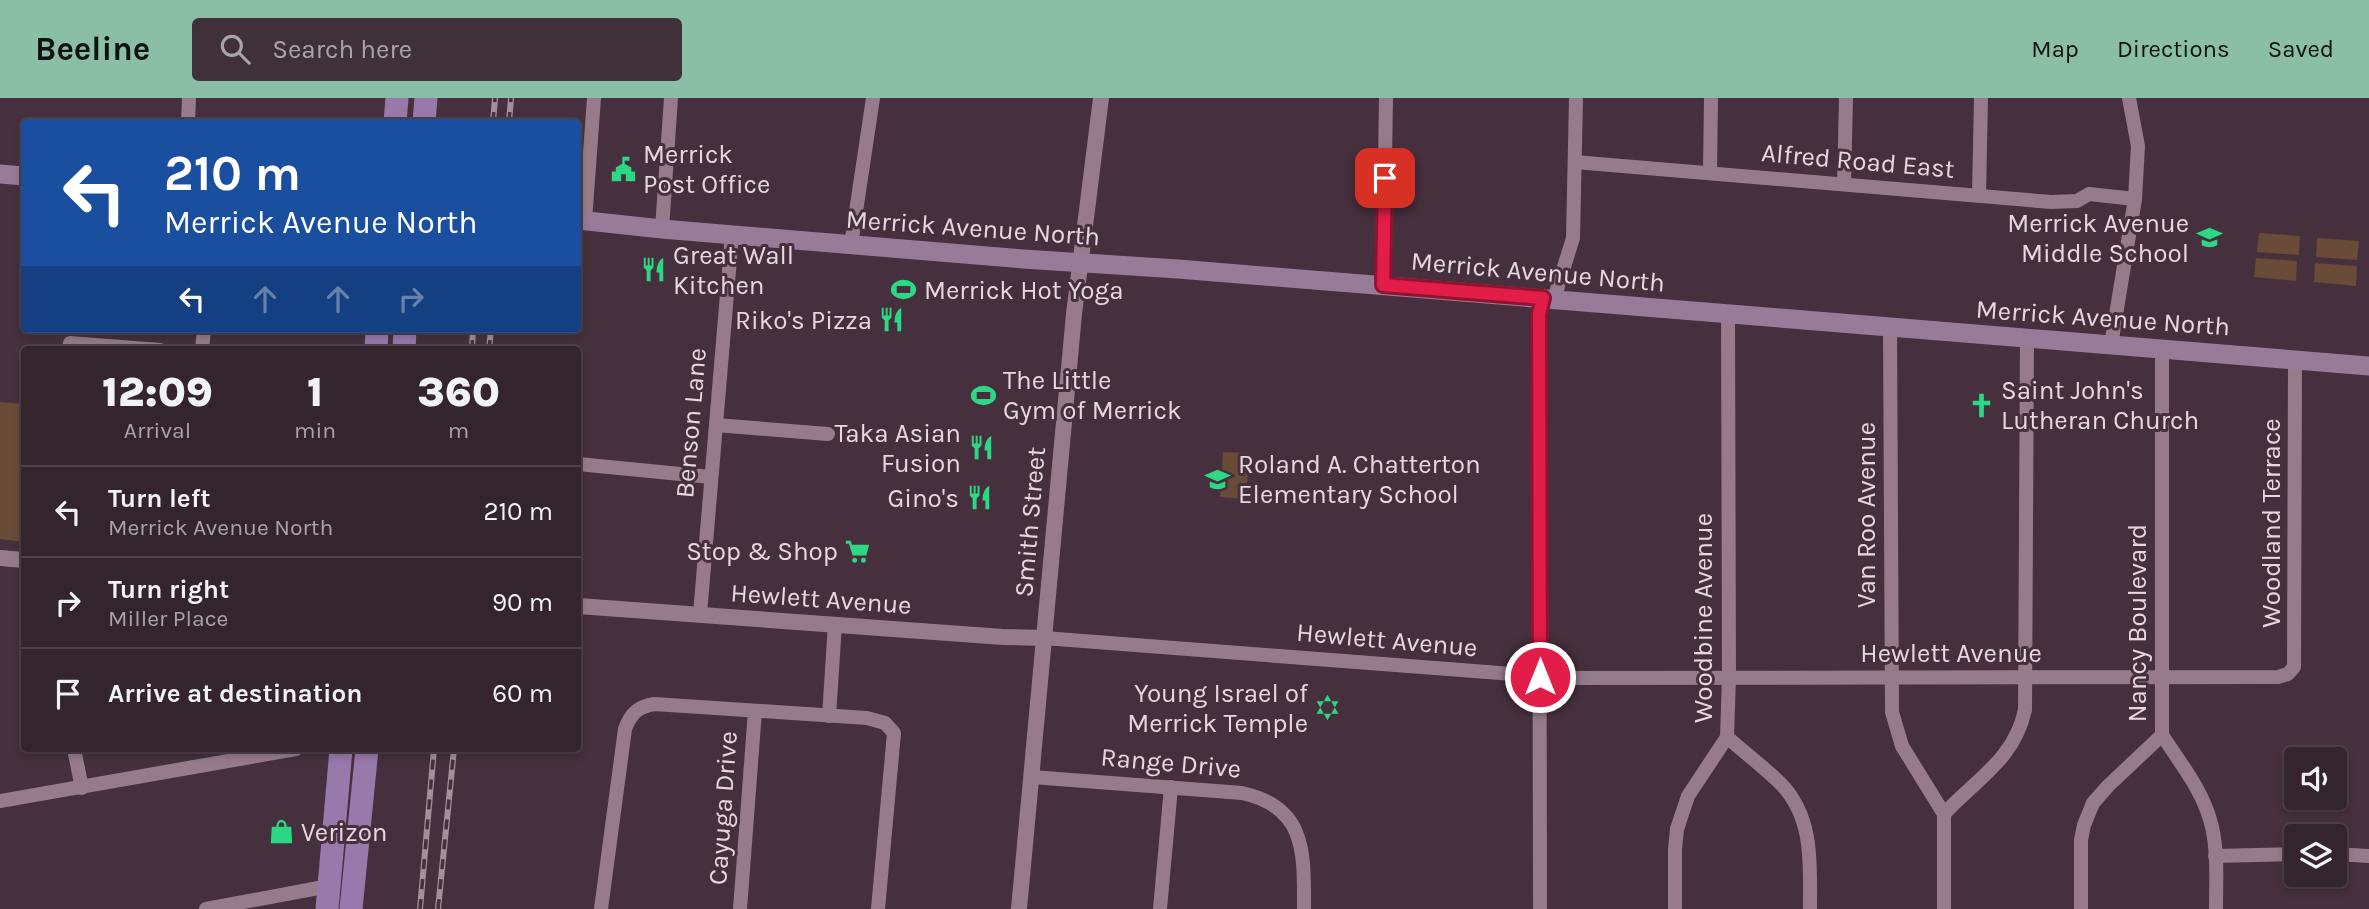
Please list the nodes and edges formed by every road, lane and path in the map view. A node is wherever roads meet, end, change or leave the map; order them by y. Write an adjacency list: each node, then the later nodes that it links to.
1 (189, 98): 14 (street)
2 (397, 98): 15 (highway)
3 (426, 98): 16 (highway)
4 (594, 98): 24 (street)
5 (671, 98): 25 (street)
6 (873, 98): 27 (street)
7 (1101, 98): 28 (street, Smith Street)
8 (1386, 98): 29 (street)
9 (1576, 98): 17 (street)
10 (1711, 98): 18 (street)
11 (1846, 98): 21 (street)
12 (1981, 98): 22 (street)
13 (2129, 98): 23 (street)
14 (188, 119)
15 (395, 119)
16 (424, 119)
17 (1575, 162): 18 (street, Alfred Road East); 30 (street)
18 (1710, 173): 21 (street, Alfred Road East)
19 (0, 174): 20 (main road)
20 (21, 176)
21 (1844, 184): 22 (street, Alfred Road East)
22 (1979, 195): 23 (street, Alfred Road East)
23 (2135, 199): 34 (street)
24 (581, 220): 25 (main road, Merrick Avenue North)
25 (662, 229): 26 (main road, Merrick Avenue North)
26 (732, 235): 27 (main road, Merrick Avenue North); 40 (street, Benson Lane)
27 (851, 245): 28 (main road, Merrick Avenue North)
28 (1081, 263): 29 (main road, Merrick Avenue North); 49 (street, Smith Street)
29 (1383, 285): 30 (main road, Merrick Avenue North)
30 (1548, 299): 31 (main road, Merrick Avenue North); 50 (street)
31 (1728, 314): 32 (main road, Merrick Avenue North); 51 (street, Woodbine Avenue)
32 (1890, 328): 33 (main road, Merrick Avenue North); 52 (street, Van Roo Avenue)
33 (2026, 338): 34 (main road, Merrick Avenue North); 53 (street)
34 (2111, 345): 37 (main road, Merrick Avenue North)
35 (70, 346): 36 (street)
36 (109, 346)
37 (2162, 349): 38 (main road, Merrick Avenue North); 54 (street, Nancy Boulevard)
38 (2295, 360): 39 (main road, Merrick Avenue North); 55 (street, Woodland Terrace)
39 (2369, 366)
40 (716, 425): 41 (street); 43 (street, Benson Lane)
41 (828, 433)
42 (581, 464): 43 (street)
43 (711, 477): 47 (street, Benson Lane)
44 (0, 558): 45 (street)
45 (21, 560)
46 (581, 606): 47 (street, Hewlett Avenue)
47 (700, 614): 48 (street, Hewlett Avenue)
48 (835, 624): 49 (street, Hewlett Avenue); 57 (street)
49 (1044, 638): 50 (street, Hewlett Avenue); 64 (street, Smith Street)
50 (1540, 677): 51 (street, Hewlett Avenue); 82 (street)
51 (1729, 677): 52 (street, Hewlett Avenue); 59 (street, Woodbine Avenue)
52 (1892, 677): 53 (street, Hewlett Avenue); 68 (street, Van Roo Avenue)
53 (2026, 677): 54 (street, Hewlett Avenue); 68 (street)
54 (2161, 677): 55 (street, Hewlett Avenue); 58 (street, Nancy Boulevard)
55 (2278, 677)
56 (755, 711): 57 (street); 76 (street); 77 (street, Cayuga Drive)
57 (828, 716): 78 (street)
58 (2162, 735): 71 (street); 86 (street, Nancy Boulevard)
59 (1727, 737): 83 (street, Woodbine Avenue); 84 (street)
60 (75, 752): 66 (street)
61 (280, 752): 66 (street)
62 (341, 752): 73 (highway)
63 (367, 752): 75 (highway)
64 (1032, 777): 65 (street, Range Drive); 79 (street, Smith Street)
65 (1171, 787): 80 (street); 81 (street, Range Drive)
66 (82, 788): 67 (street)
67 (0, 801)
68 (1944, 814): 85 (street)
69 (2284, 854): 71 (street)
70 (2347, 855): 72 (street)
71 (2215, 856): 87 (street)
72 (2369, 856)
73 (328, 898): 74 (street)
74 (206, 909)
75 (351, 909)
76 (601, 909)
77 (740, 909)
78 (878, 909)
79 (1019, 909)
80 (1160, 909)
81 (1304, 909)
82 (1540, 909)
83 (1675, 909)
84 (1810, 909)
85 (1944, 909)
86 (2081, 909)
87 (2216, 909)

